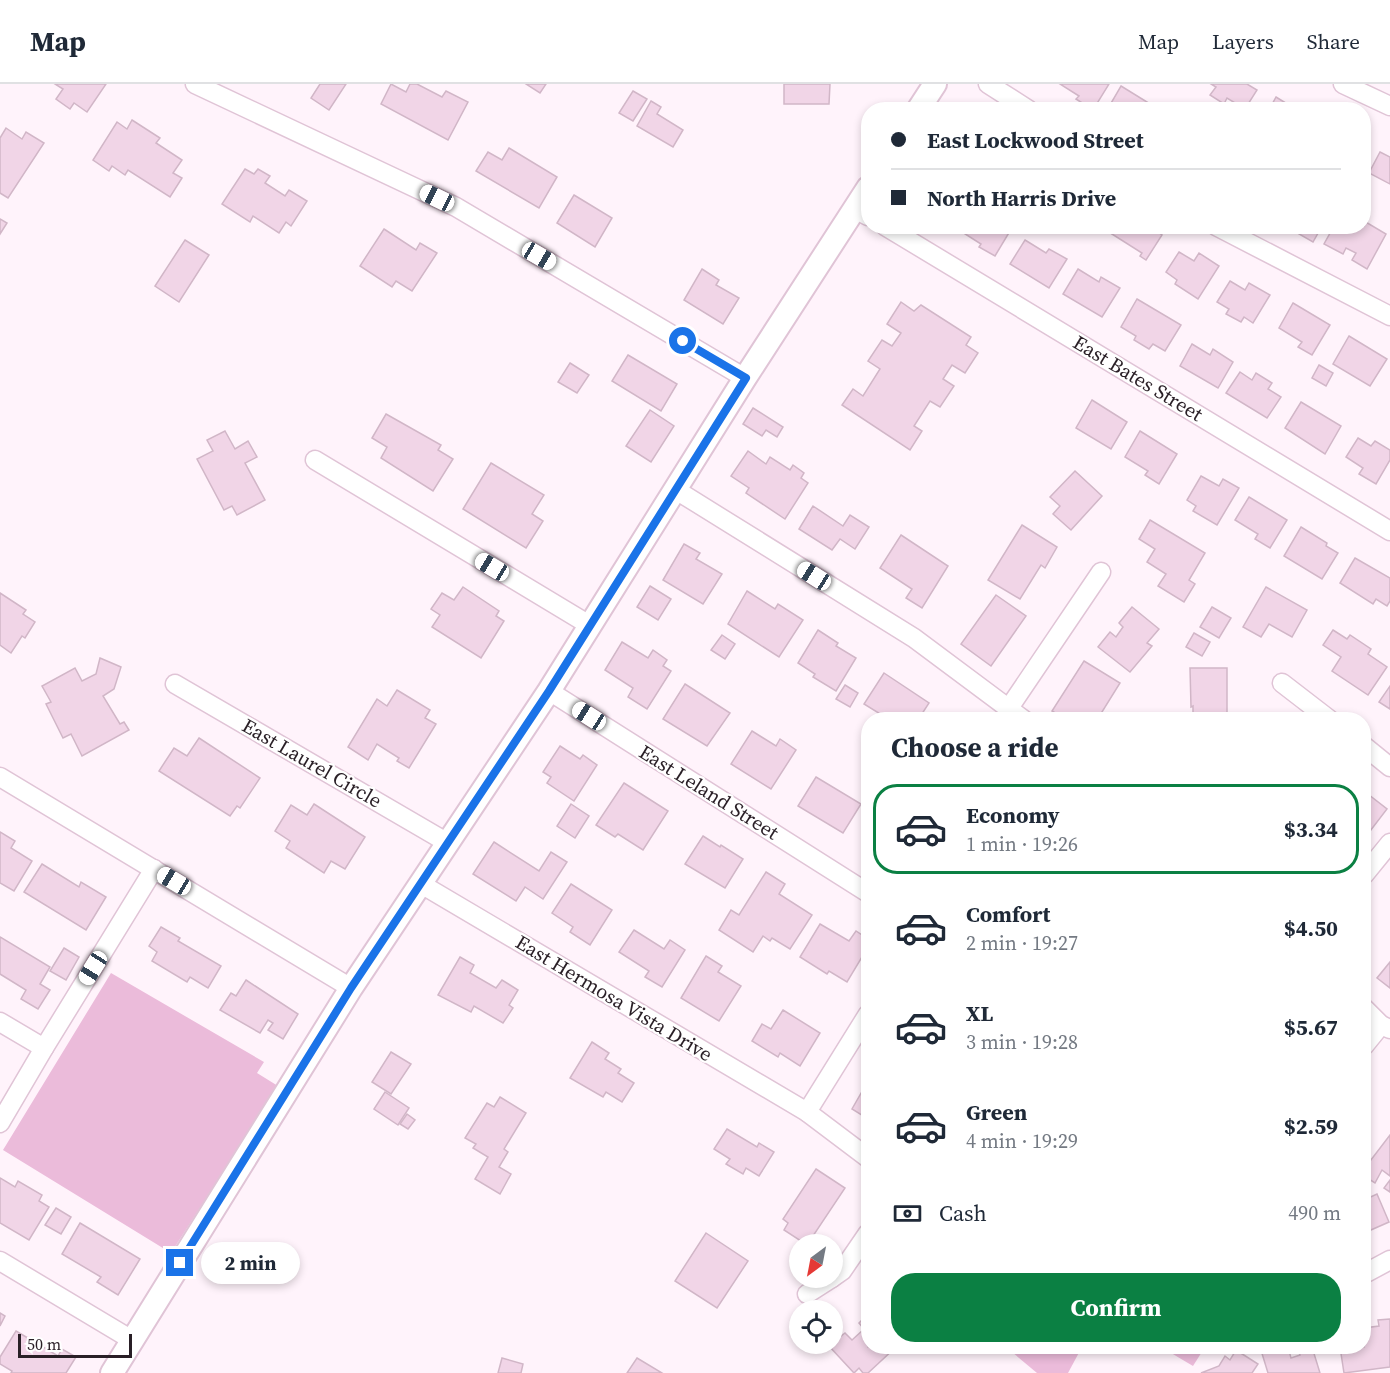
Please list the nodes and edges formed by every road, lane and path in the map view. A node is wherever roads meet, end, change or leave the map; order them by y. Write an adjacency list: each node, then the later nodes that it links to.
1 (195, 84): 12 (street)
2 (935, 84): 5 (street)
3 (988, 84): 6 (street)
4 (1343, 84): 7 (street)
5 (923, 102)
6 (1016, 102)
7 (1390, 106)
8 (861, 213): 12 (street)
9 (898, 234): 15 (street, East Bates Street)
10 (1231, 234): 11 (street)
11 (1390, 316)
12 (746, 378): 14 (street)
13 (315, 460): 17 (street)
14 (676, 490): 17 (street); 21 (street)
15 (1390, 531)
16 (1101, 572): 21 (street)
17 (591, 626): 20 (street)
18 (1282, 683): 23 (street)
19 (175, 684): 27 (street, East Laurel Circle)
20 (549, 691): 27 (street); 32 (street, East Leland Street)
21 (1008, 708): 22 (street)
22 (1013, 712)
23 (1320, 712)
24 (1371, 752): 25 (street)
25 (1390, 767)
26 (0, 777): 30 (street)
27 (448, 843): 31 (street)
28 (1390, 843): 29 (street)
29 (1371, 866)
30 (154, 869): 33 (street); 39 (street)
31 (421, 884): 33 (street); 40 (street, East Hermosa Vista Drive)
32 (861, 889)
33 (351, 988): 50 (street)
34 (1371, 1014): 37 (street)
35 (0, 1022): 39 (street)
36 (861, 1025): 40 (street)
37 (1386, 1027): 38 (street)
38 (1371, 1040)
39 (44, 1048): 41 (street)
40 (807, 1112): 42 (street, East Hermosa Vista Drive)
41 (0, 1123)
42 (861, 1153)
43 (861, 1244): 47 (street)
44 (1390, 1260): 46 (street)
45 (0, 1261): 50 (street)
46 (1371, 1270)
47 (843, 1272)
48 (816, 1288): 49 (street)
49 (807, 1294)
50 (132, 1341): 51 (street)
51 (112, 1373)

